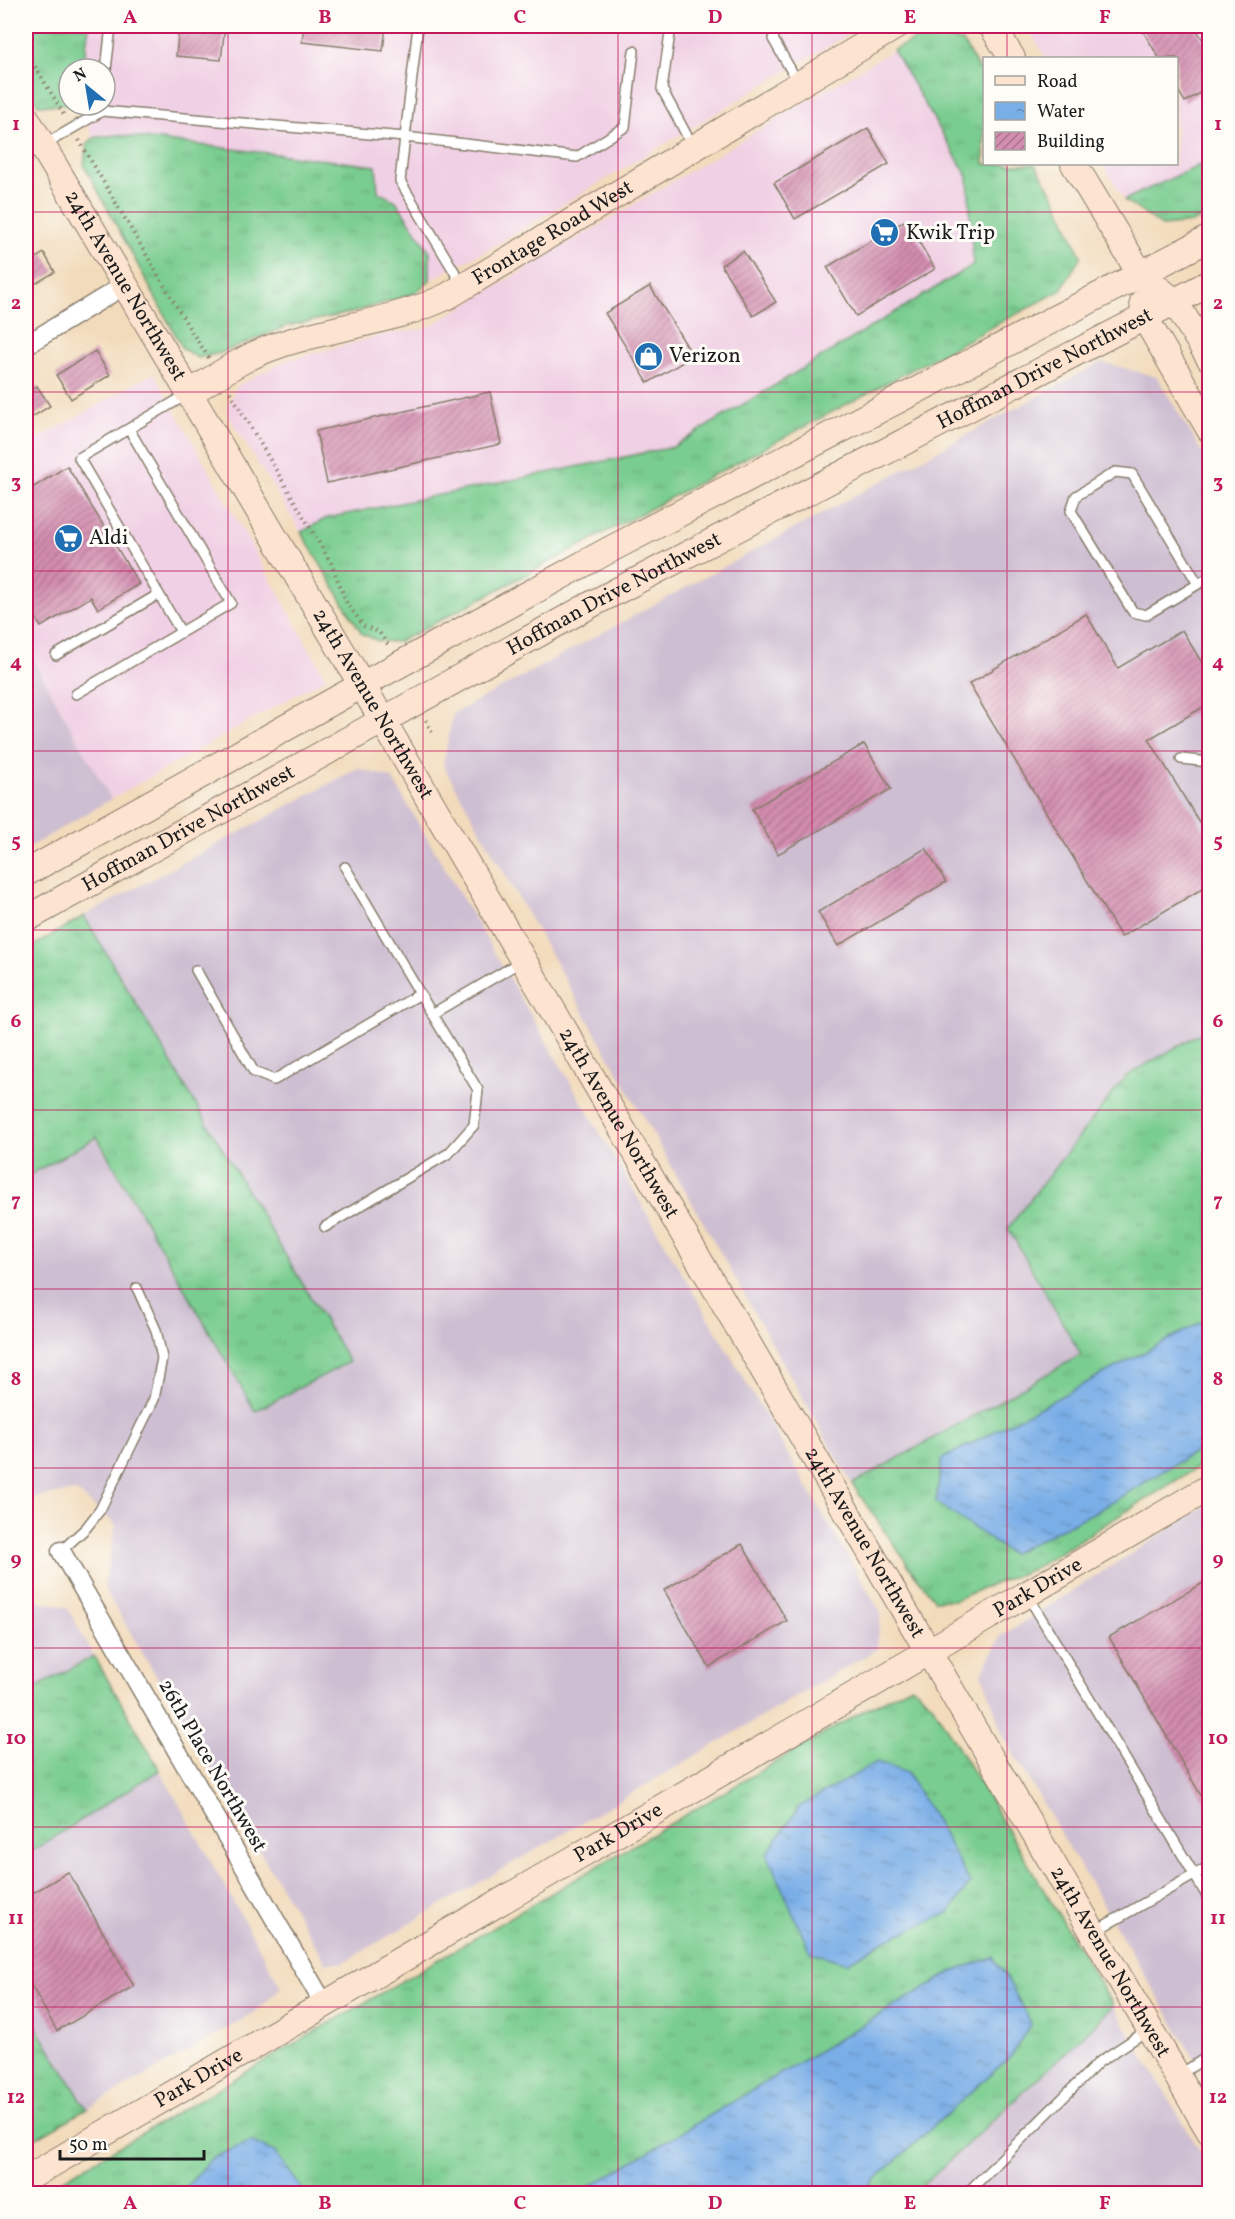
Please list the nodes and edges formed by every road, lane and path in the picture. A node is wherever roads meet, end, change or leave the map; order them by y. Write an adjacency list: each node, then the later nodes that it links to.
1 (111, 26): 8 (lane)
2 (418, 26): 14 (lane)
3 (671, 26): 16 (lane)
4 (782, 26): 10 (lane)
5 (896, 26): 10 (street, Frontage Road West)
6 (992, 26): 9 (street)
7 (634, 51): 14 (lane)
8 (107, 57)
9 (1011, 57)
10 (800, 84): 16 (street, Frontage Road West)
11 (117, 109): 14 (lane)
12 (88, 117): 15 (lane)
13 (26, 118): 15 (street, 24th Avenue Northwest)
14 (405, 137): 22 (lane)
15 (42, 146): 21 (street, 24th Avenue Northwest)
16 (694, 148): 22 (street, Frontage Road West)
17 (1075, 165): 19 (street)
18 (1209, 238): 19 (street, Hoffman Drive Northwest)
19 (1140, 275): 23 (street); 24 (street); 35 (street, Hoffman Drive Northwest)
20 (1209, 283): 23 (street, Hoffman Drive Northwest)
21 (125, 285): 25 (street); 27 (street, 24th Avenue Northwest)
22 (463, 287): 27 (street, Frontage Road West)
23 (1175, 302): 24 (street, Hoffman Drive Northwest); 26 (street)
24 (1145, 318): 29 (street); 37 (street, Hoffman Drive Northwest)
25 (26, 345)
26 (1209, 359)
27 (190, 393): 28 (lane); 35 (street, 24th Avenue Northwest)
28 (129, 429): 32 (lane); 33 (lane)
29 (1209, 430)
30 (1209, 577): 31 (lane)
31 (1198, 584): 31 (lane)
32 (159, 594): 33 (lane); 34 (lane)
33 (181, 632): 36 (lane)
34 (56, 655)
35 (363, 685): 37 (street, 24th Avenue Northwest); 41 (street, Hoffman Drive Northwest)
36 (76, 694)
37 (382, 719): 42 (street, Hoffman Drive Northwest); 43 (street, 24th Avenue Northwest)
38 (1181, 759): 39 (lane)
39 (1209, 762)
40 (345, 867): 45 (lane)
41 (26, 873)
42 (26, 919)
43 (524, 960): 46 (lane); 52 (street, 24th Avenue Northwest)
44 (196, 970): 45 (lane)
45 (420, 994): 46 (lane)
46 (432, 1014): 47 (lane)
47 (325, 1227)
48 (137, 1288): 50 (lane)
49 (1209, 1487): 51 (street, Park Drive)
50 (61, 1551): 57 (street, 26th Place Northwest)
51 (1027, 1594): 52 (street, Park Drive); 54 (lane)
52 (929, 1651): 56 (street, 24th Avenue Northwest); 57 (street, Park Drive)
53 (1209, 1866): 54 (lane)
54 (1194, 1875): 55 (lane); 56 (lane)
55 (1209, 1902)
56 (1093, 1932): 58 (street, 24th Avenue Northwest)
57 (324, 2004): 62 (street, Park Drive)
58 (1150, 2029): 60 (street, 24th Avenue Northwest); 63 (lane)
59 (1209, 2055): 60 (lane)
60 (1177, 2077): 61 (street, 24th Avenue Northwest)
61 (1209, 2132)
62 (26, 2179)
63 (966, 2193)

